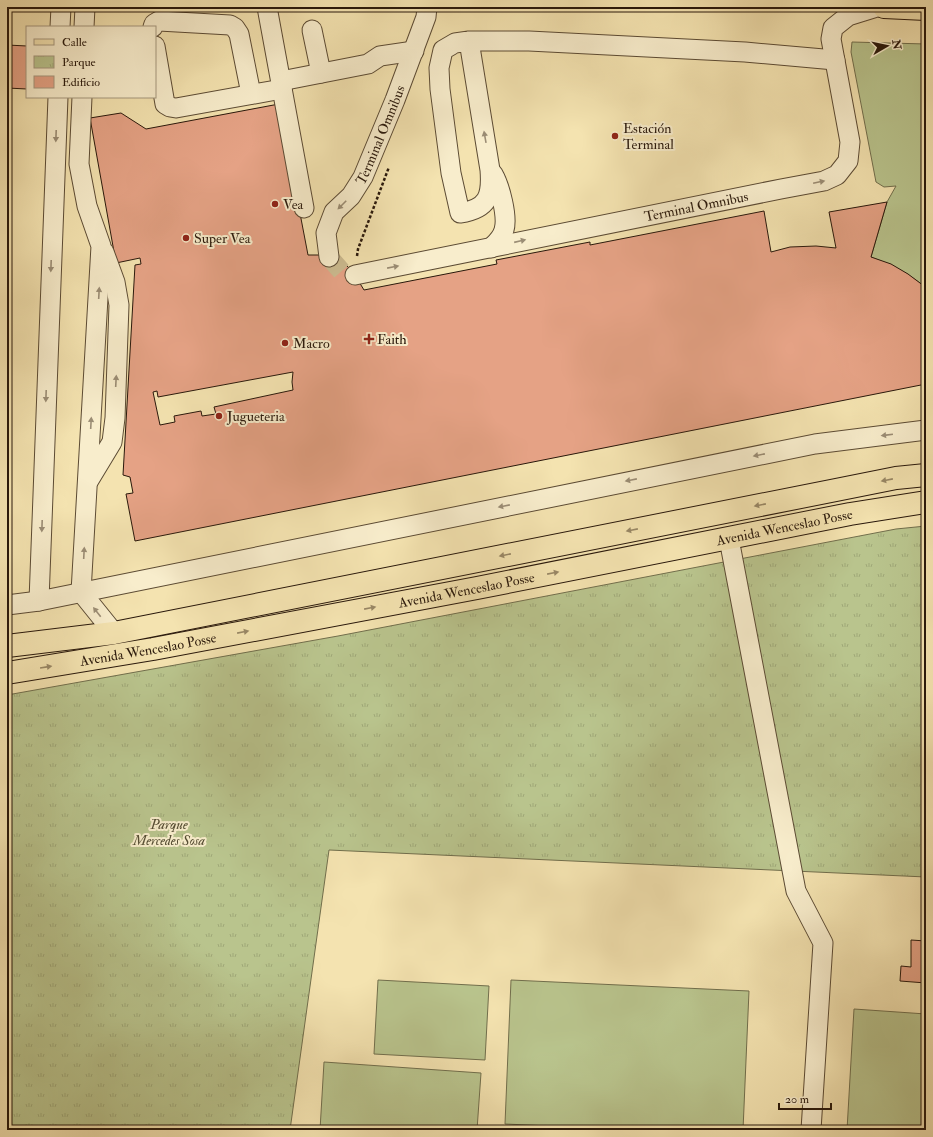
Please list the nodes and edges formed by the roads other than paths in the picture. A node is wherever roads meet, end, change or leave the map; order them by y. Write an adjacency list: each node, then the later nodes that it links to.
1 (61, 7): 8 (lane)
2 (85, 7): 9 (lane)
3 (267, 7): 17 (lane)
4 (427, 7): 14 (lane, Terminal Omnibus)
5 (878, 7): 15 (lane, Terminal Omnibus)
6 (884, 7): 7 (main road)
7 (926, 9)
8 (60, 26)
9 (84, 26)
10 (153, 26): 18 (lane)
11 (312, 30): 16 (lane)
12 (469, 41): 15 (lane); 21 (lane, one-way to 12); 21 (lane)
13 (156, 52): 18 (lane)
14 (411, 57): 16 (lane); 24 (lane, Terminal Omnibus, one-way to 24)
15 (835, 60): 23 (lane, Terminal Omnibus, one-way to 15)
16 (321, 73): 17 (lane)
17 (282, 85): 18 (lane); 22 (lane)
18 (251, 94)
19 (58, 98): 31 (lane, one-way to 31)
20 (82, 98): 30 (lane, one-way to 20)
21 (490, 170): 23 (lane)
22 (304, 208)
23 (491, 248): 25 (lane, Terminal Omnibus, one-way to 23)
24 (329, 257)
25 (355, 275)
26 (926, 430): 30 (lane, one-way to 30)
27 (926, 475): 33 (main road, one-way to 33)
28 (926, 502): 29 (main road, Avenida Wenceslao Posse)
29 (729, 539): 35 (main road, Avenida Wenceslao Posse, one-way to 29); 36 (lane)
30 (81, 592): 31 (lane); 33 (lane, one-way to 30)
31 (39, 601): 32 (lane)
32 (7, 605)
33 (114, 633): 34 (main road)
34 (7, 646)
35 (7, 673)
36 (811, 1130)

